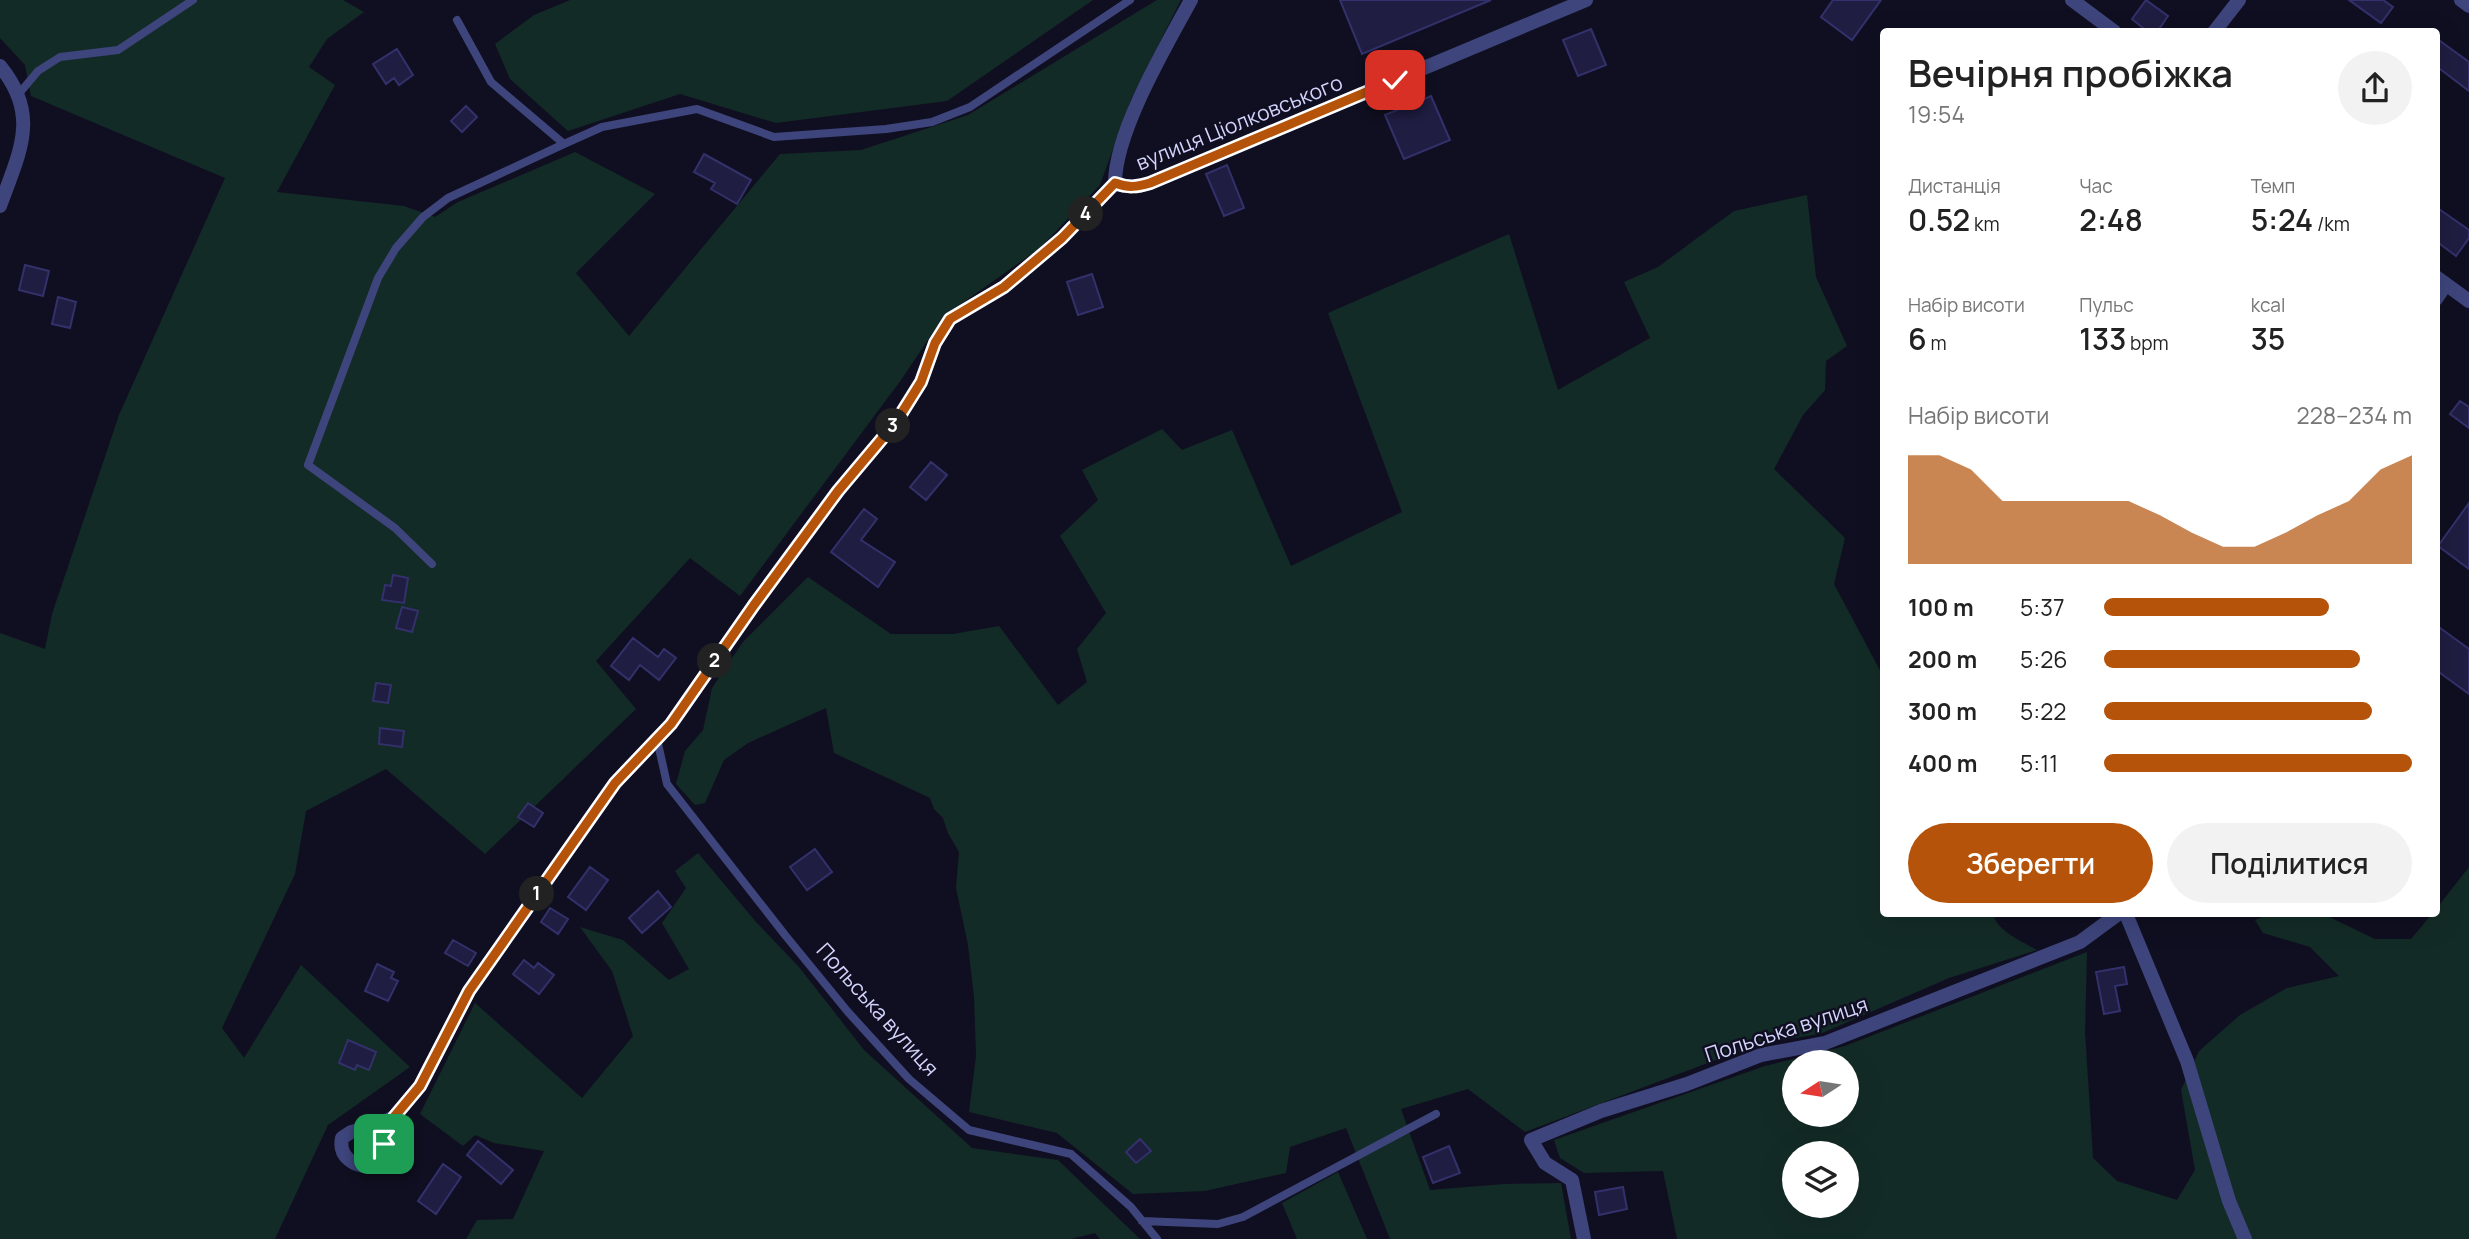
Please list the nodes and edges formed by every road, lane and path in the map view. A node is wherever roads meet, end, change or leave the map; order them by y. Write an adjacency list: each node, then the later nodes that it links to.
1 (193, 0): 13 (lane)
2 (1130, 0): 14 (lane)
3 (1191, 0): 15 (street)
4 (1586, 0): 15 (street, вулиця Ціолковського)
5 (2072, 0): 10 (street)
6 (2239, 0): 11 (street)
7 (2461, 0): 8 (street)
8 (2469, 6)
9 (457, 20): 14 (lane)
10 (2110, 28)
11 (2217, 28)
12 (0, 66): 13 (street)
13 (17, 96): 16 (street)
14 (564, 144): 19 (lane)
15 (1115, 183): 20 (street, вулиця Ціолковського)
16 (0, 205)
17 (2441, 281): 18 (street)
18 (2469, 301)
19 (432, 564)
20 (657, 739): 24 (street, вулиця Ціолковського); 25 (lane, Польська вулиця)
21 (2114, 917): 27 (street, Польська вулиця)
22 (2127, 917): 28 (street)
23 (1436, 1114): 25 (lane)
24 (394, 1117)
25 (1142, 1221): 26 (lane, Польська вулиця)
26 (1157, 1239)
27 (1584, 1239)
28 (2245, 1239)

